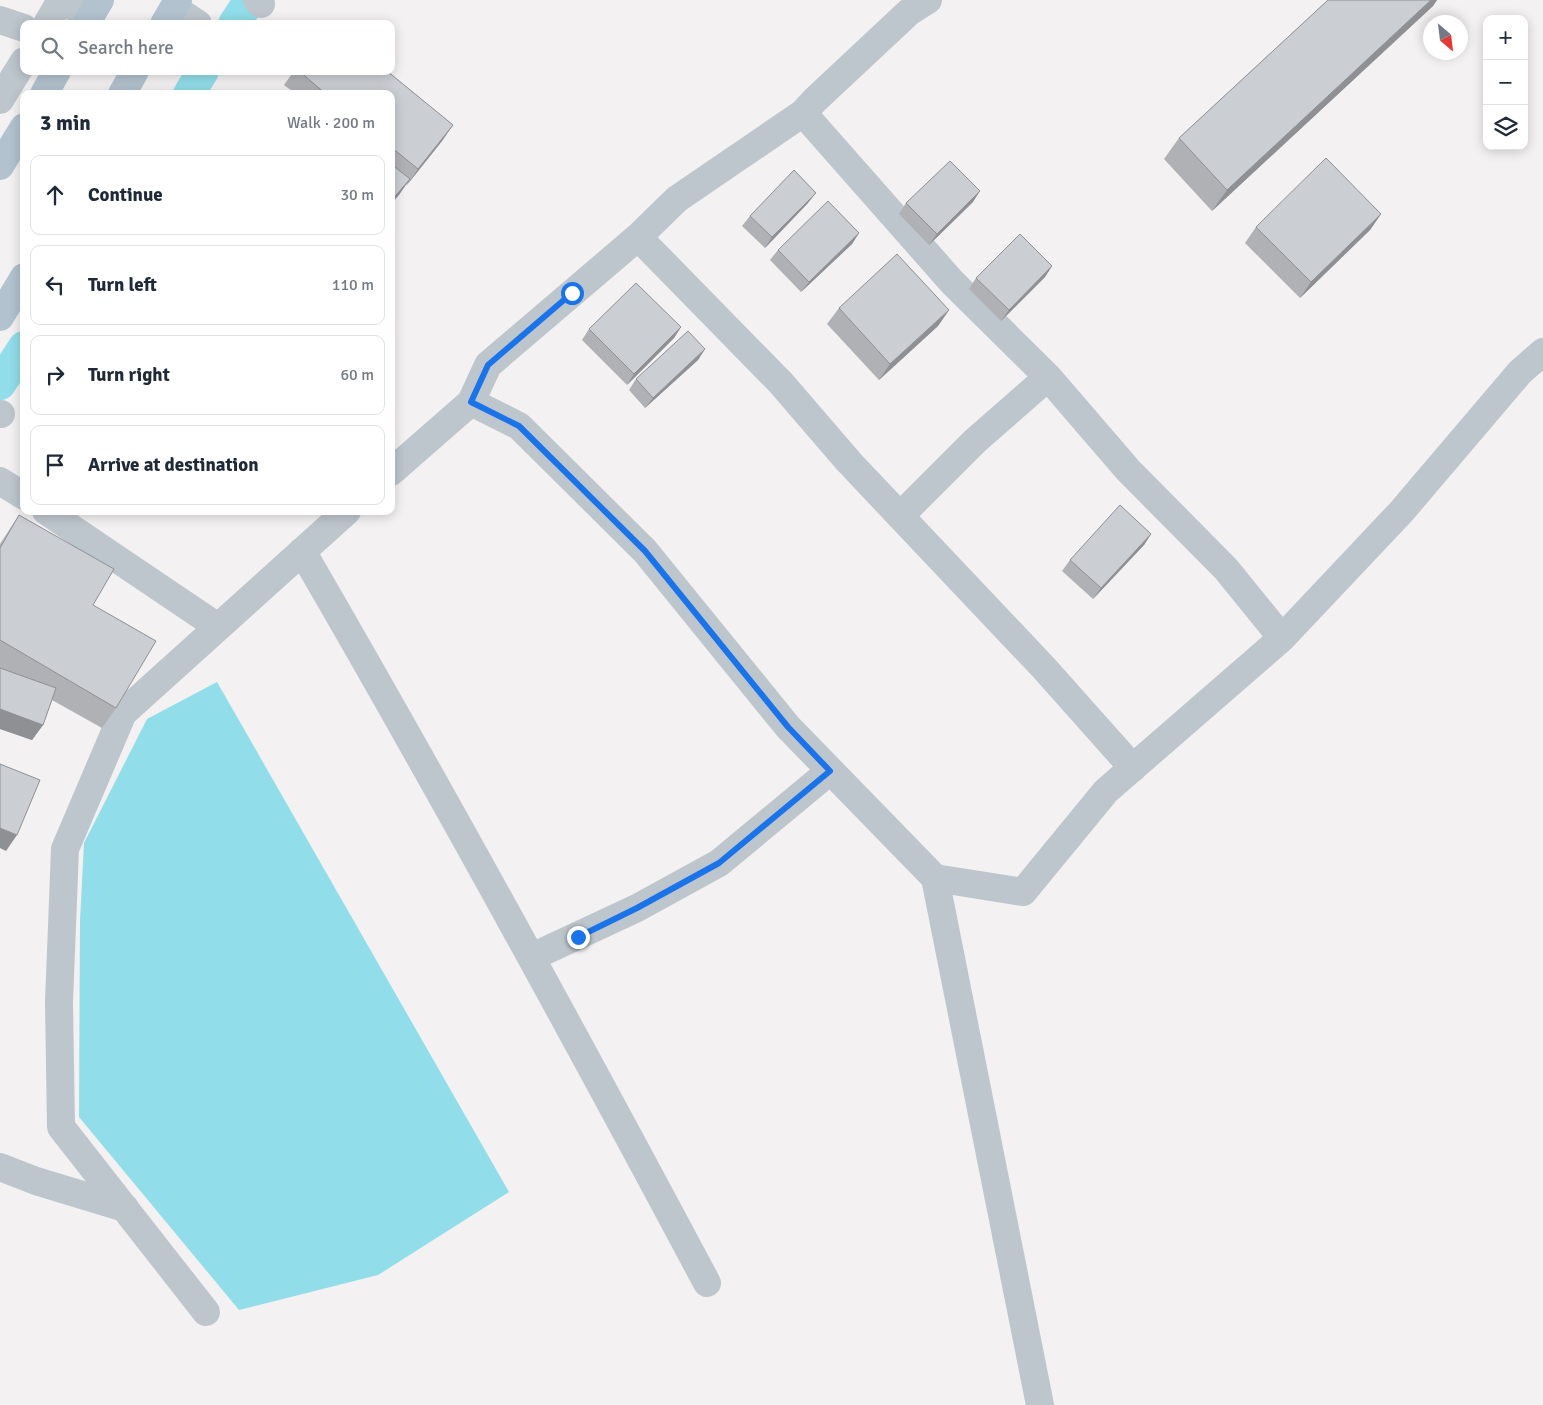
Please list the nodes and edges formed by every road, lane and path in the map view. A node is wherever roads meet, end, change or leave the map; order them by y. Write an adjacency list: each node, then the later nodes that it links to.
1 (61, 0): 4 (street); 6 (street)
2 (928, 0): 15 (street)
3 (172, 11): 7 (street)
4 (92, 13)
5 (0, 20): 8 (street)
6 (48, 20)
7 (190, 20)
8 (20, 27)
9 (20, 68): 14 (street)
10 (55, 75): 12 (main road)
11 (133, 75): 13 (main road)
12 (46, 90)
13 (124, 90)
14 (0, 100)
15 (803, 113): 18 (street); 22 (street)
16 (20, 134): 17 (main road)
17 (0, 166)
18 (638, 237): 23 (street); 29 (street)
19 (20, 283): 20 (main road)
20 (0, 317)
21 (1543, 352): 32 (street)
22 (1048, 377): 29 (street); 32 (street)
23 (471, 402): 24 (street); 34 (street)
24 (395, 468)
25 (0, 481): 26 (street)
26 (20, 494)
27 (52, 515): 31 (street)
28 (342, 515): 30 (street)
29 (900, 516): 33 (street)
30 (302, 551): 31 (street); 36 (street)
31 (218, 627): 38 (street)
32 (1282, 638): 33 (street)
33 (1133, 768): 35 (street)
34 (830, 771): 35 (street); 36 (street)
35 (935, 878): 41 (street)
36 (532, 957): 39 (street)
37 (0, 1167): 38 (street)
38 (125, 1208): 40 (street)
39 (706, 1283)
40 (206, 1312)
41 (1040, 1405)

